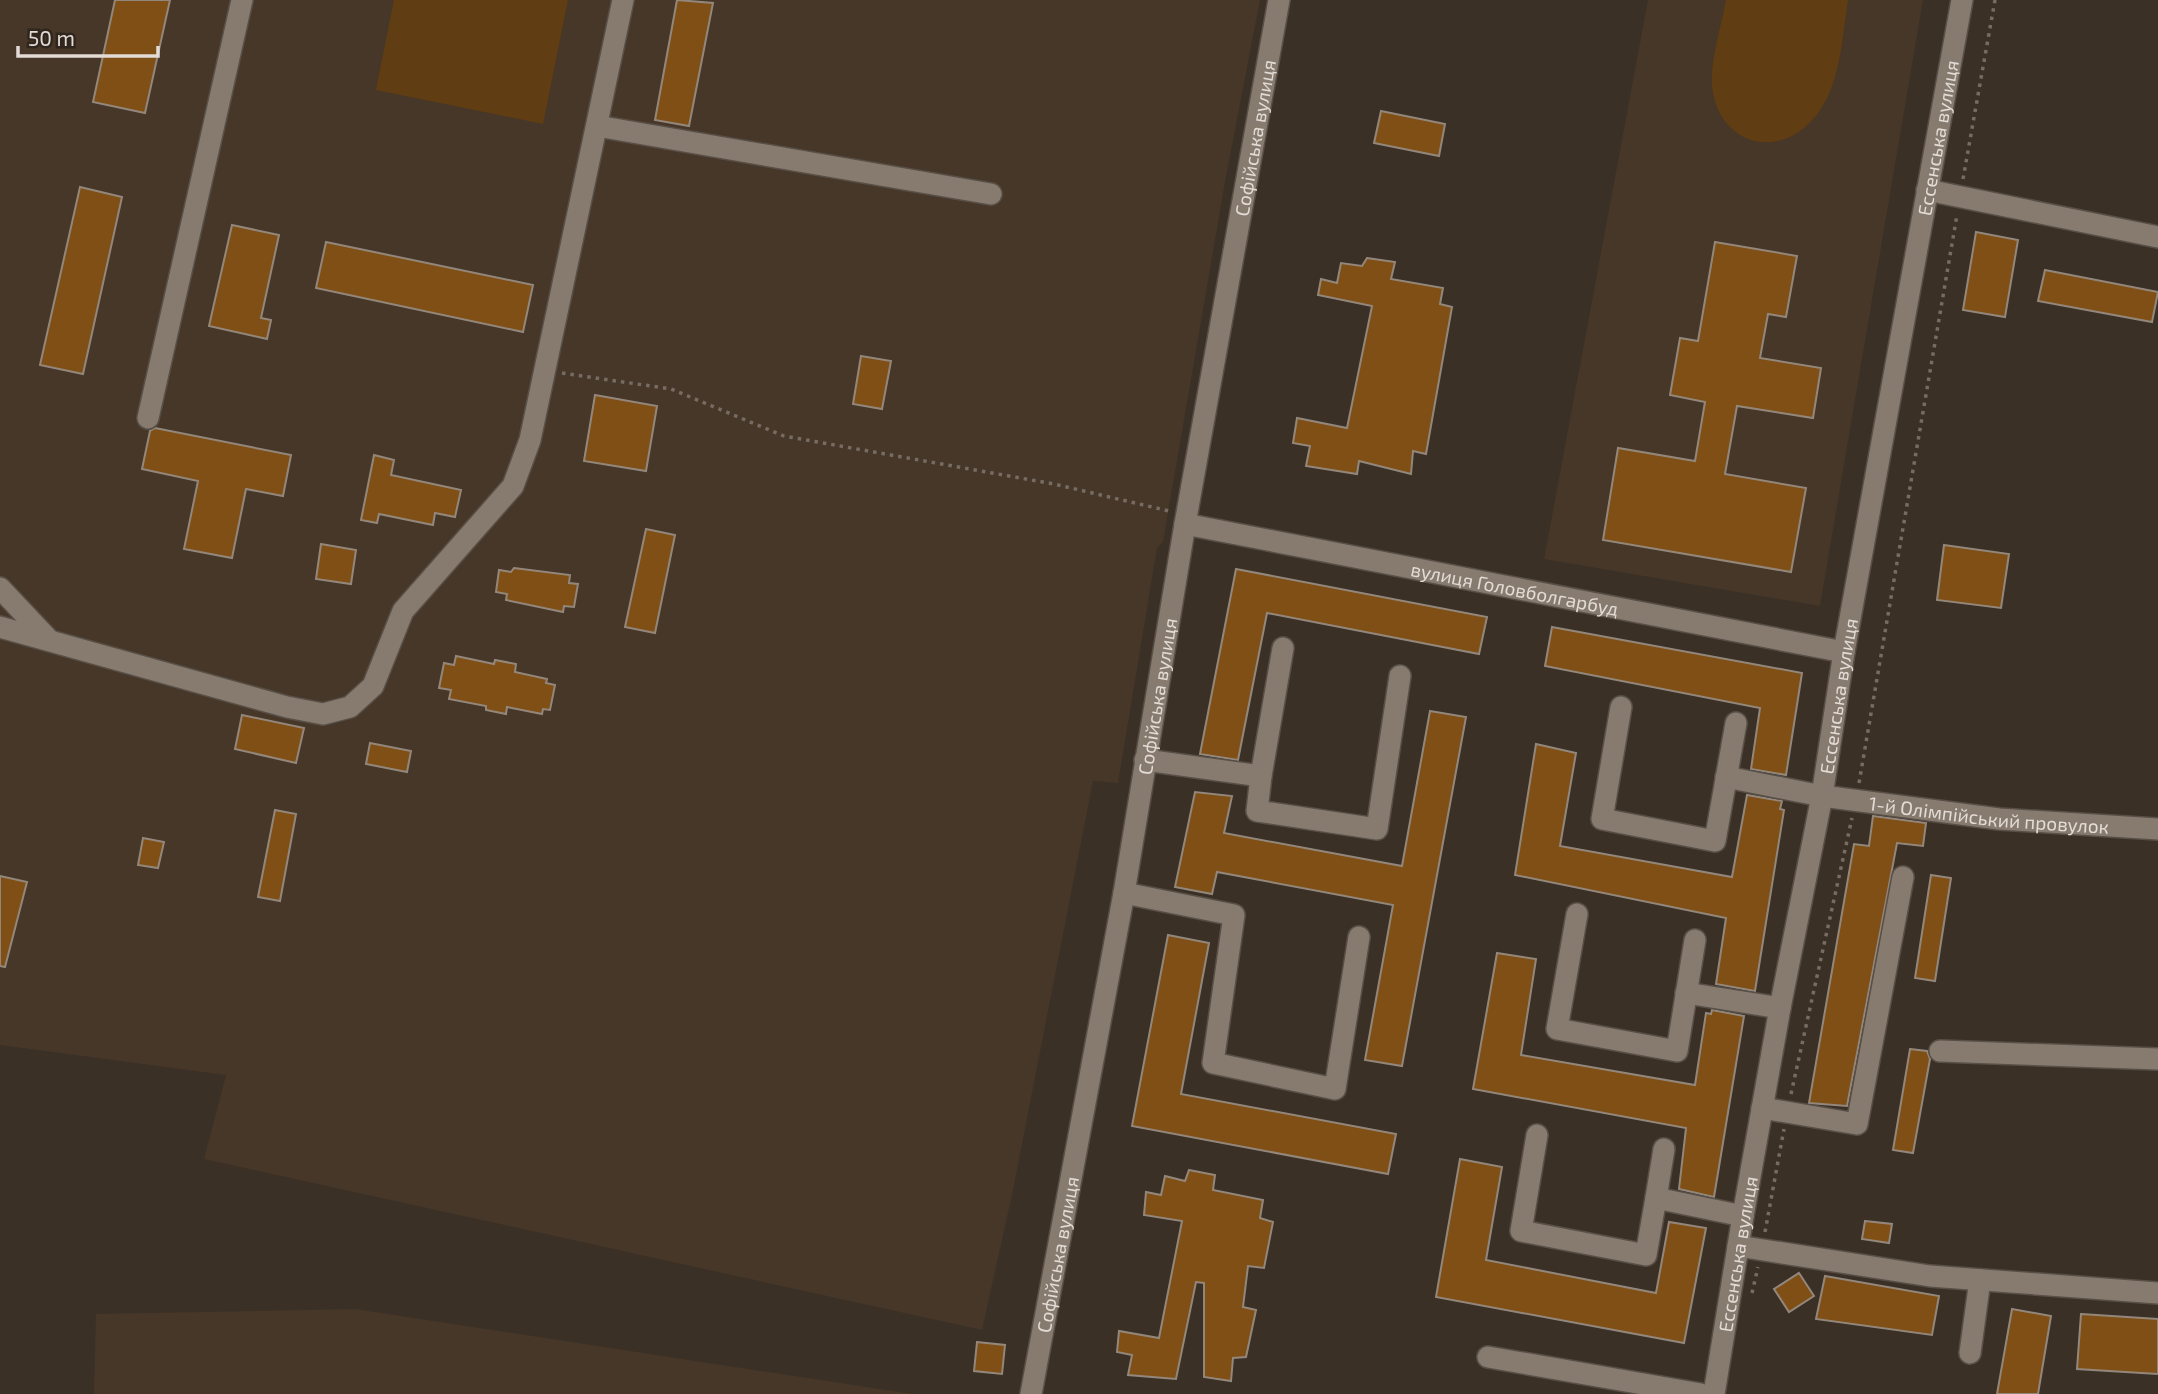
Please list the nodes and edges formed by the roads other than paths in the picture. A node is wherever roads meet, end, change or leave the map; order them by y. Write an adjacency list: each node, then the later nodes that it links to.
1 (242, 0): 9 (street)
2 (623, 0): 5 (street)
3 (1279, 0): 10 (street, Софійська вулиця)
4 (1962, 0): 6 (street, Ессенська вулиця)
5 (597, 125): 7 (street); 13 (street)
6 (1927, 190): 8 (street); 15 (street, Ессенська вулиця)
7 (992, 194)
8 (2158, 237)
9 (148, 418)
10 (1180, 518): 15 (street, вулиця Головболгарбуд); 19 (street, Софійська вулиця)
11 (0, 588): 13 (street)
12 (0, 627): 13 (street)
13 (50, 641)
14 (1283, 648): 20 (street)
15 (1844, 652): 22 (street, Ессенська вулиця)
16 (1400, 676): 20 (street)
17 (1621, 707): 21 (street)
18 (1736, 723): 21 (street)
19 (1145, 760): 20 (street); 25 (street, Софійська вулиця)
20 (1261, 776)
21 (1726, 777): 22 (street, 1-й Олімпійський провулок)
22 (1822, 796): 23 (street, 1-й Олімпійський провулок); 30 (street, Ессенська вулиця)
23 (2158, 829)
24 (1903, 877): 33 (street)
25 (1124, 893): 27 (street); 43 (street, Софійська вулиця)
26 (1577, 914): 29 (street)
27 (1359, 937)
28 (1695, 940): 29 (street)
29 (1686, 993): 30 (street)
30 (1780, 1008): 33 (street, Ессенська вулиця)
31 (1940, 1051): 32 (street)
32 (2158, 1059)
33 (1762, 1108): 37 (street, Ессенська вулиця)
34 (1537, 1135): 36 (street)
35 (1664, 1149): 36 (street)
36 (1656, 1198): 37 (street)
37 (1743, 1216): 38 (street, Ессенська вулиця)
38 (1738, 1246): 39 (street); 45 (street, Ессенська вулиця)
39 (1980, 1280): 40 (street); 41 (street)
40 (2158, 1293)
41 (1970, 1353)
42 (1488, 1357): 44 (street)
43 (1031, 1394)
44 (1701, 1394)
45 (1714, 1394)

